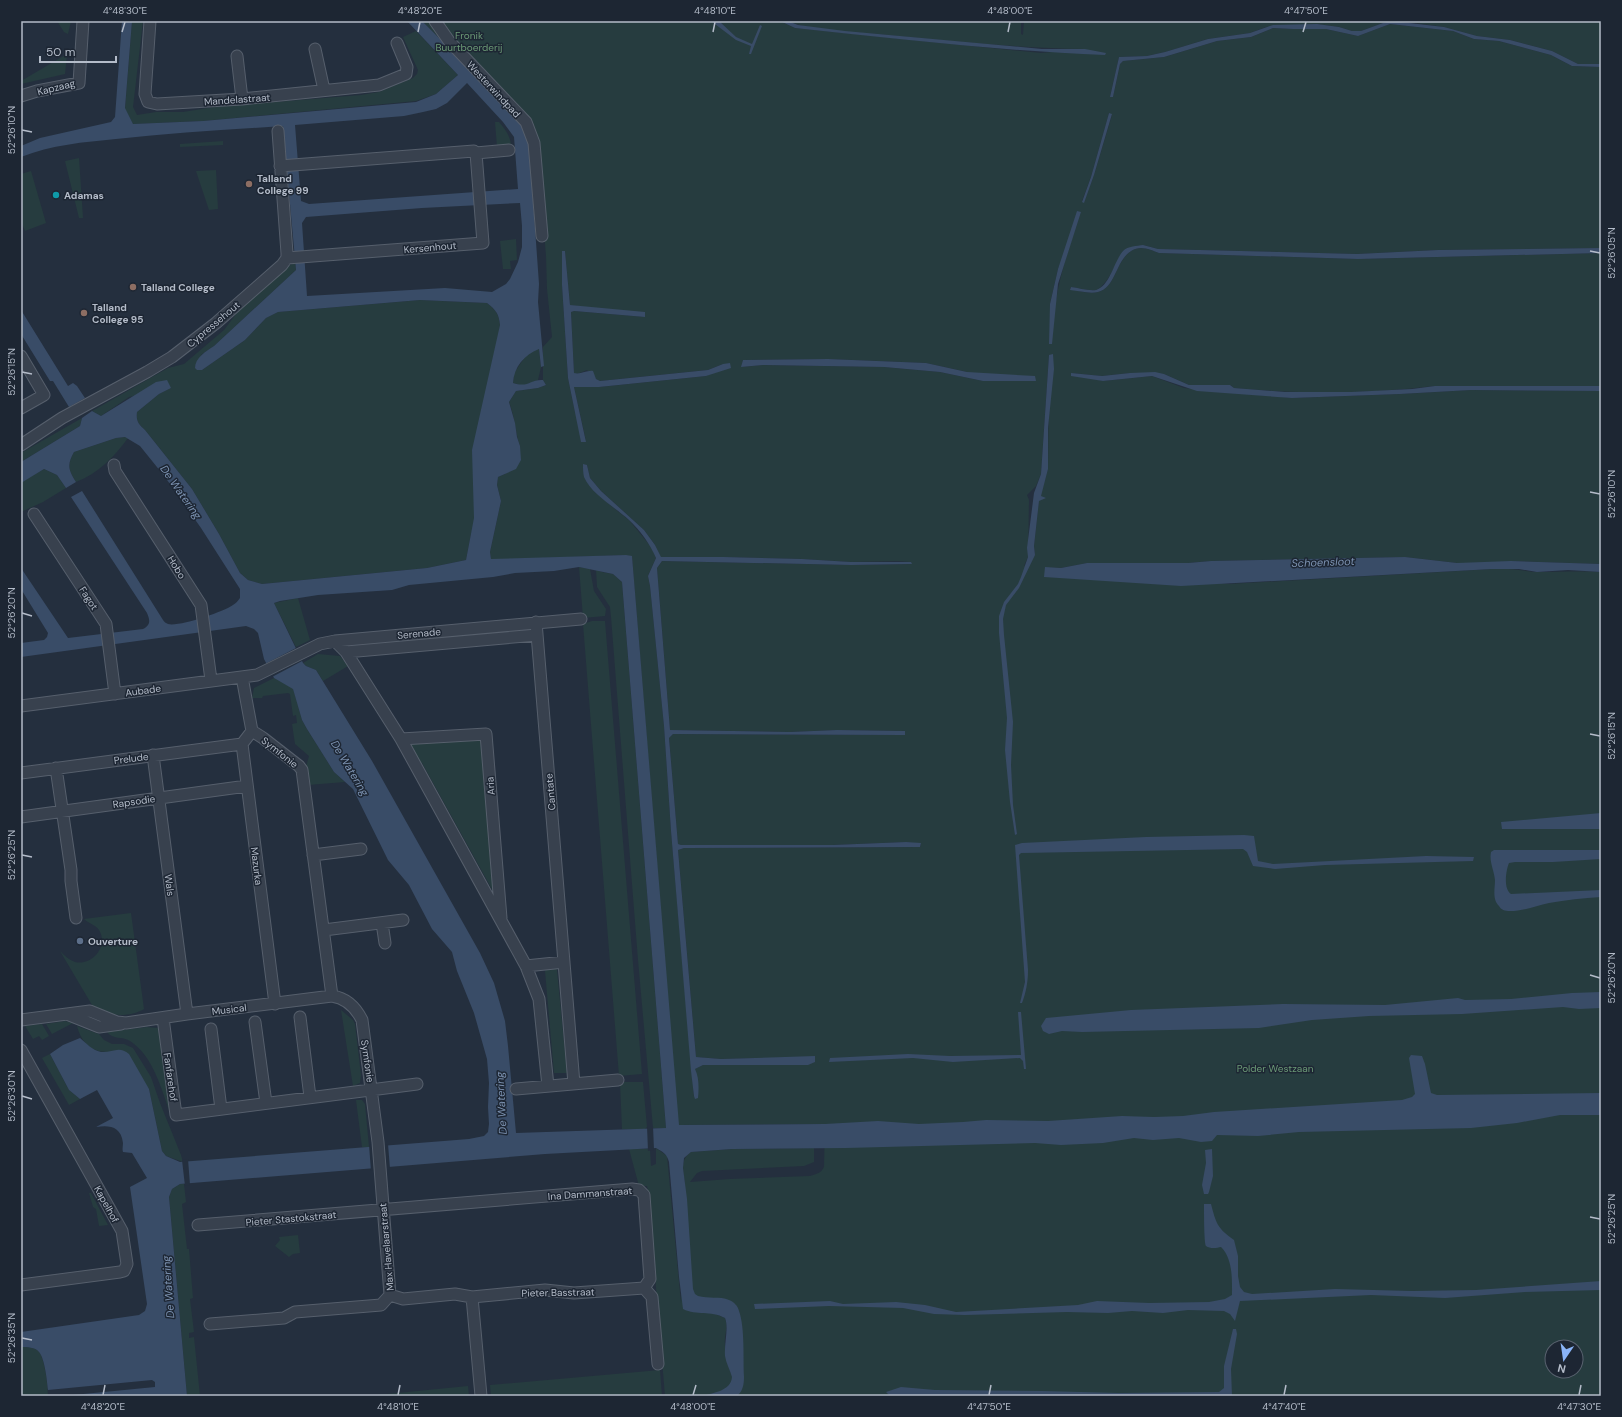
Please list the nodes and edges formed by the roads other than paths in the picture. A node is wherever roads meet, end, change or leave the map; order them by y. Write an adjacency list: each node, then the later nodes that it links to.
1 (83, 21): 8 (street, Kapzaag)
2 (150, 21): 9 (street, Mandelastraat)
3 (436, 21): 14 (street, Westerwindpad)
4 (397, 43): 7 (street, Mandelastraat)
5 (315, 49): 7 (street)
6 (237, 56): 9 (street)
7 (324, 90): 9 (street, Mandelastraat)
8 (21, 96)
9 (242, 99)
10 (278, 130): 13 (street)
11 (509, 150): 12 (street)
12 (476, 153): 13 (street); 15 (street, Kersenhout)
13 (283, 166): 15 (street)
14 (542, 236)
15 (289, 257): 18 (street, Cypressehout)
16 (21, 356): 17 (street)
17 (21, 408)
18 (21, 445)
19 (114, 465): 28 (street, Hobo)
20 (34, 514): 29 (street, Fagot)
21 (581, 619): 22 (street, Serenade)
22 (536, 622): 23 (street, Cantate); 24 (street, Serenade)
23 (537, 635): 25 (street, Serenade); 49 (street, Cantate)
24 (335, 641): 25 (street, Aria); 26 (street, Serenade)
25 (346, 652): 32 (street, Aria)
26 (266, 672): 27 (street, Aubade)
27 (242, 677): 28 (street, Aubade); 31 (street, Symfonie)
28 (211, 680): 29 (street, Aubade)
29 (115, 694): 30 (street, Aubade)
30 (21, 706)
31 (252, 731): 33 (street); 42 (street, Symfonie)
32 (401, 739): 45 (street, Aria); 45 (street, Aria)
33 (242, 744): 34 (street, Prelude); 37 (street, Mazurka)
34 (153, 756): 35 (street, Prelude); 38 (street, Wals)
35 (56, 768): 36 (street, Prelude); 39 (street)
36 (21, 773)
37 (247, 786): 38 (street, Rapsodie); 52 (street, Mazurka)
38 (158, 798): 39 (street, Rapsodie); 53 (street, Wals)
39 (63, 811): 40 (street, Rapsodie); 43 (street)
40 (21, 817)
41 (361, 849): 42 (street)
42 (313, 855): 47 (street, Symfonie)
43 (76, 918)
44 (404, 920): 46 (street)
45 (502, 922): 50 (street, Aria)
46 (382, 923): 47 (street); 48 (street)
47 (324, 930): 51 (street, Symfonie)
48 (385, 943)
49 (564, 962): 50 (street); 62 (street, Cantate)
50 (526, 966): 63 (street, Aria)
51 (332, 996): 52 (street, Musical); 64 (street, Symfonie)
52 (276, 1004): 53 (street, Musical)
53 (187, 1014): 55 (street, Musical)
54 (300, 1017): 66 (street)
55 (163, 1018): 56 (street, Musical); 68 (street, Fanfarehof)
56 (21, 1020)
57 (255, 1022): 67 (street)
58 (211, 1029): 68 (street)
59 (21, 1050): 71 (street, Kapelhof)
60 (618, 1080): 62 (street)
61 (417, 1084): 64 (street, Fanfarehof)
62 (574, 1084): 63 (street)
63 (548, 1086): 65 (street)
64 (371, 1089): 66 (street, Fanfarehof); 69 (street, Max Havelaarstraat)
65 (516, 1089)
66 (310, 1097): 67 (street, Fanfarehof)
67 (266, 1103): 68 (street, Fanfarehof)
68 (221, 1109)
69 (383, 1210): 70 (street, Pieter Stastokstraat); 72 (street, Ina Dammanstraat); 73 (street, Max Havelaarstraat)
70 (198, 1225)
71 (21, 1285)
72 (644, 1288): 74 (street, Pieter Basstraat); 76 (street)
73 (390, 1295): 74 (street, Max Havelaarstraat); 75 (street)
74 (472, 1297): 77 (street)
75 (210, 1324)
76 (658, 1364)
77 (481, 1396)

